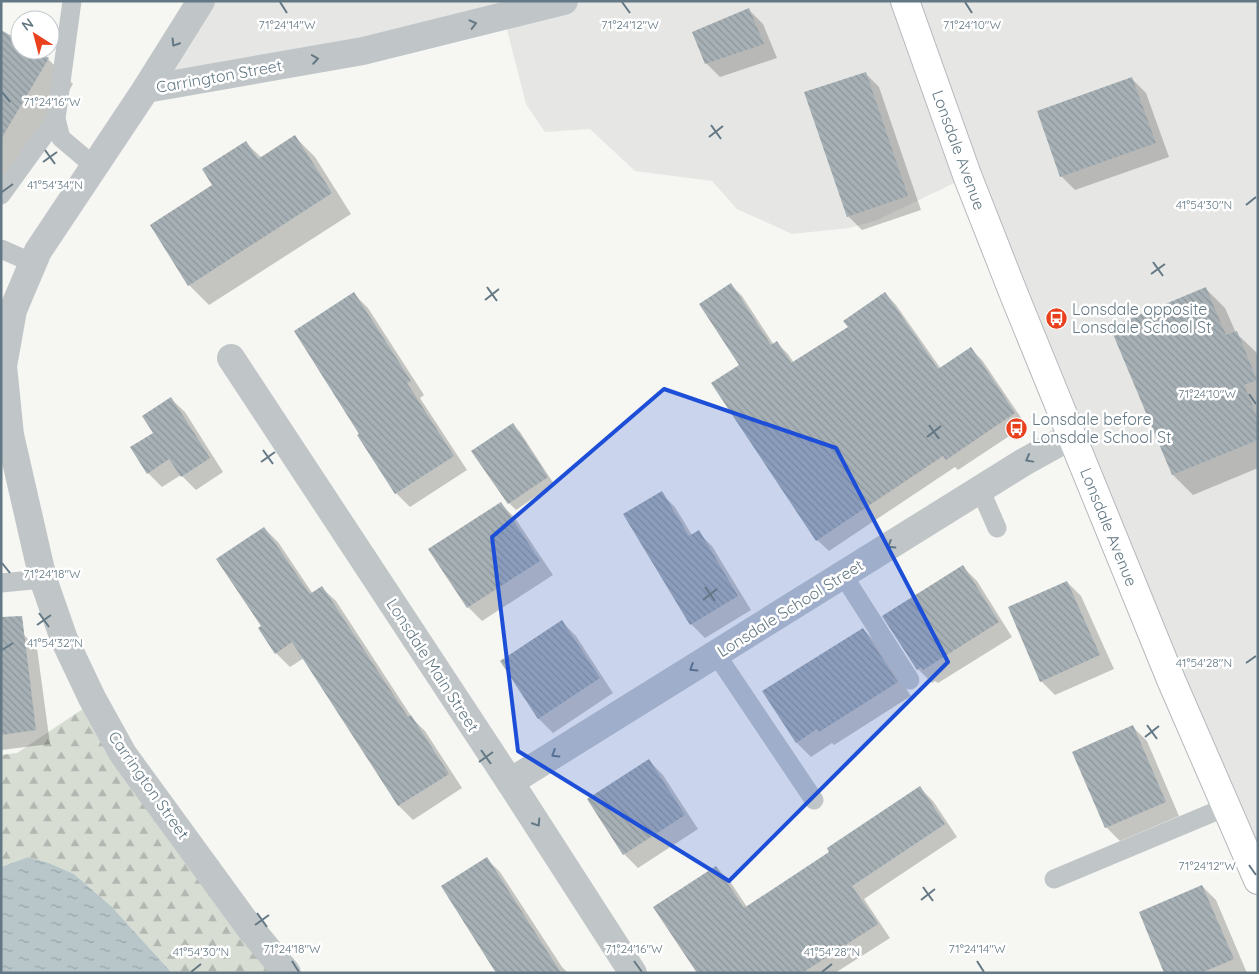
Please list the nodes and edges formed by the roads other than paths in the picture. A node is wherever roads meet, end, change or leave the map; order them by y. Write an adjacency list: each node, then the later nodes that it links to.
1 (72, 1): 6 (lane)
2 (201, 1): 5 (street, one-way to 5)
3 (564, 1): 5 (street, Carrington Street, one-way to 3)
4 (905, 1): 12 (main road, Lonsdale Avenue)
5 (146, 89): 7 (street, Carrington Street)
6 (56, 119): 7 (lane); 8 (lane)
7 (94, 166): 10 (street, Carrington Street)
8 (1, 195)
9 (1, 249): 10 (lane)
10 (33, 264): 16 (street, Carrington Street)
11 (231, 358): 20 (street, Lonsdale Main Street)
12 (1071, 436): 13 (street, Lonsdale School Street, one-way to 13); 22 (main road, Lonsdale Avenue)
13 (980, 489): 14 (lane); 15 (street, Lonsdale School Street, one-way to 15)
14 (997, 528)
15 (843, 575): 18 (street, Lonsdale School Street); 19 (lane)
16 (43, 579): 17 (lane); 25 (street, Carrington Street)
17 (1, 583)
18 (716, 654): 20 (street, Lonsdale School Street, one-way to 20); 21 (lane)
19 (910, 680)
20 (510, 782): 26 (street, Lonsdale Main Street, one-way to 26)
21 (814, 800)
22 (1226, 807): 23 (lane); 24 (main road, Lonsdale Avenue)
23 (1054, 879)
24 (1258, 880)
25 (287, 973)
26 (633, 973)

